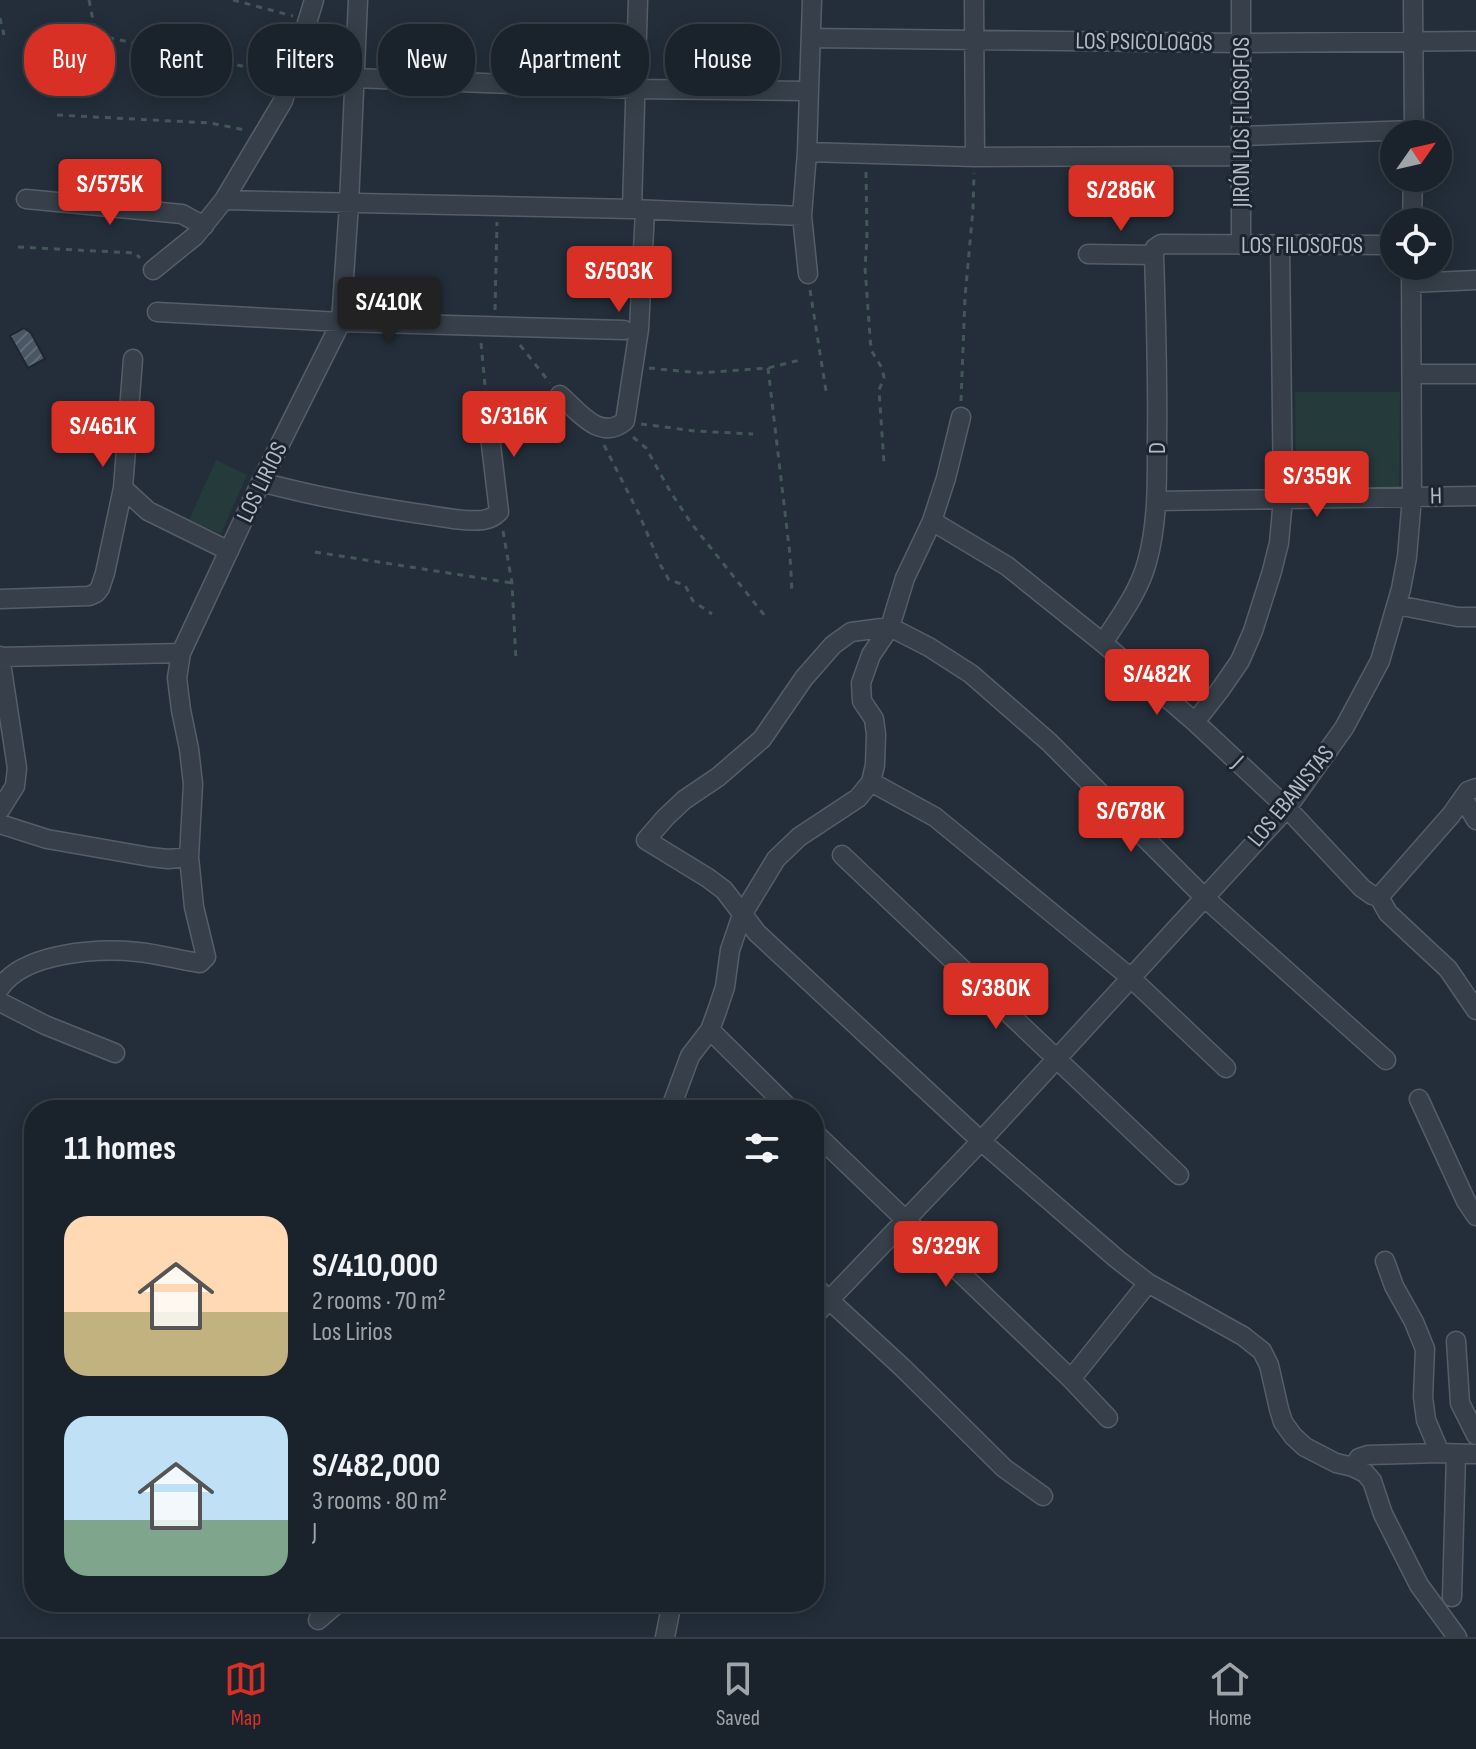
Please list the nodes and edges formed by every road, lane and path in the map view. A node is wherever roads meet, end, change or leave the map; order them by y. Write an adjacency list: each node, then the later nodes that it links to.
1 (89, 0): 21 (path)
2 (233, 0): 11 (path)
3 (314, 0): 11 (street)
4 (358, 0): 13 (street, LOS LIRIOS)
5 (638, 0): 14 (street)
6 (812, 0): 16 (street)
7 (974, 0): 17 (street)
8 (1241, 0): 20 (street, JIRÓN LOS FILOSOFOS)
9 (1413, 0): 18 (street)
10 (0, 18): 15 (path)
11 (308, 20): 12 (street)
12 (307, 24)
13 (357, 24)
14 (637, 24)
15 (4, 35)
16 (811, 38): 17 (street, LOS PSICOLOGOS); 25 (street)
17 (974, 40): 20 (street, LOS PSICOLOGOS); 37 (street)
18 (1414, 41): 19 (street, LOS PSICOLOGOS); 20 (street, LOS PSICOLOGOS); 30 (street)
19 (1476, 41)
20 (1242, 43): 33 (street, JIRÓN LOS FILOSOFOS)
21 (248, 68)
22 (362, 78): 23 (street)
23 (491, 83)
24 (649, 89): 25 (street)
25 (809, 91): 34 (street)
26 (285, 96): 31 (street)
27 (353, 96): 40 (street, LOS LIRIOS)
28 (635, 96): 42 (street)
29 (57, 115): 31 (path)
30 (1414, 120)
31 (264, 133): 39 (street)
32 (1380, 133): 33 (street)
33 (1241, 136): 36 (street, JIRÓN LOS FILOSOFOS)
34 (807, 152): 35 (street); 43 (street)
35 (866, 154): 37 (street); 74 (path)
36 (1241, 156): 37 (street); 45 (street, JIRÓN LOS FILOSOFOS)
37 (975, 157): 69 (path)
38 (26, 199): 44 (street)
39 (224, 200): 40 (street); 44 (street)
40 (349, 204): 41 (street); 57 (street, LOS LIRIOS)
41 (497, 206): 42 (street); 58 (path)
42 (639, 210): 43 (street); 62 (street)
43 (802, 216): 52 (street)
44 (204, 226): 51 (street)
45 (1241, 245): 46 (street, LOS FILOSOFOS); 49 (street, LOS FILOSOFOS)
46 (1280, 245): 47 (street, LOS FILOSOFOS); 79 (street)
47 (1380, 245)
48 (18, 247): 51 (path)
49 (1157, 250): 50 (street, LOS FILOSOFOS); 80 (street, D)
50 (1088, 254)
51 (153, 270)
52 (808, 274): 66 (path)
53 (1452, 278): 55 (street)
54 (1411, 280): 64 (street, LOS EBANISTAS)
55 (1476, 280)
56 (157, 312): 57 (street)
57 (341, 322): 58 (street); 75 (street, LOS LIRIOS)
58 (493, 326): 59 (street); 67 (path); 68 (path)
59 (624, 330)
60 (133, 359): 76 (street)
61 (800, 360): 63 (path)
62 (634, 366): 63 (path); 71 (street)
63 (768, 368): 86 (path)
64 (1412, 374): 65 (street); 78 (street, LOS EBANISTAS)
65 (1476, 374)
66 (826, 391)
67 (560, 395): 71 (street)
68 (487, 411): 81 (street)
69 (961, 417): 82 (street)
70 (650, 426): 72 (path)
71 (596, 427): 89 (path)
72 (753, 434)
73 (646, 448): 90 (path)
74 (884, 463)
75 (261, 482): 81 (street); 83 (street, LOS LIRIOS)
76 (123, 488): 83 (street); 87 (street)
77 (1476, 496): 78 (street, H)
78 (1412, 497): 79 (street, H); 88 (street, LOS EBANISTAS)
79 (1283, 499): 80 (street, H); 97 (street)
80 (1157, 501): 93 (street, D)
81 (499, 512): 85 (path)
82 (932, 521): 92 (street); 93 (street, J)
83 (229, 551): 94 (street, LOS LIRIOS)
84 (315, 552): 85 (path)
85 (512, 583): 96 (path)
86 (792, 593)
87 (0, 599)
88 (1397, 605): 91 (street); 100 (street, LOS EBANISTAS)
89 (712, 614)
90 (765, 616)
91 (1476, 617)
92 (890, 627): 98 (street); 107 (street); 108 (street)
93 (1103, 643): 97 (street, J)
94 (181, 653): 95 (street); 105 (street, LOS LIRIOS)
95 (0, 657): 101 (street)
96 (516, 661)
97 (1195, 722): 100 (street, J)
98 (871, 782): 108 (street); 109 (street)
99 (1470, 793): 102 (street); 106 (street)
100 (1287, 808): 106 (street, J); 107 (street, LOS EBANISTAS)
101 (0, 810)
102 (1476, 820)
103 (0, 824): 105 (street)
104 (842, 855): 115 (street)
105 (189, 857): 110 (street, LOS LIRIOS)
106 (1379, 897): 112 (street, J)
107 (1205, 898): 109 (street, LOS EBANISTAS); 116 (street)
108 (742, 915): 113 (street); 121 (street)
109 (1131, 978): 115 (street, LOS EBANISTAS); 117 (street)
110 (0, 988)
111 (0, 1002): 114 (street)
112 (1476, 1010)
113 (710, 1030): 119 (street); 120 (street)
114 (115, 1053)
115 (1056, 1059): 121 (street, LOS EBANISTAS); 123 (street)
116 (1386, 1060)
117 (1226, 1068)
118 (1419, 1099): 124 (street)
119 (674, 1100)
120 (781, 1100)
121 (981, 1141): 125 (street, LOS EBANISTAS); 127 (street)
122 (824, 1142): 125 (street)
123 (1179, 1175)
124 (1476, 1216)
125 (904, 1221): 129 (street, LOS EBANISTAS); 132 (street)
126 (1385, 1261): 135 (street)
127 (1148, 1283): 132 (street); 137 (street)
128 (824, 1295): 129 (street)
129 (829, 1300): 130 (street, LOS EBANISTAS); 138 (street)
130 (824, 1305)
131 (1456, 1341): 134 (street)
132 (1071, 1379): 133 (street)
133 (1108, 1418)
134 (1476, 1435)
135 (1448, 1454): 136 (street); 137 (street); 139 (street)
136 (1476, 1454)
137 (1353, 1467): 144 (street)
138 (1043, 1496)
139 (1452, 1597)
140 (327, 1612): 142 (street)
141 (670, 1612): 143 (street)
142 (318, 1620)
143 (665, 1637)
144 (1457, 1637)

